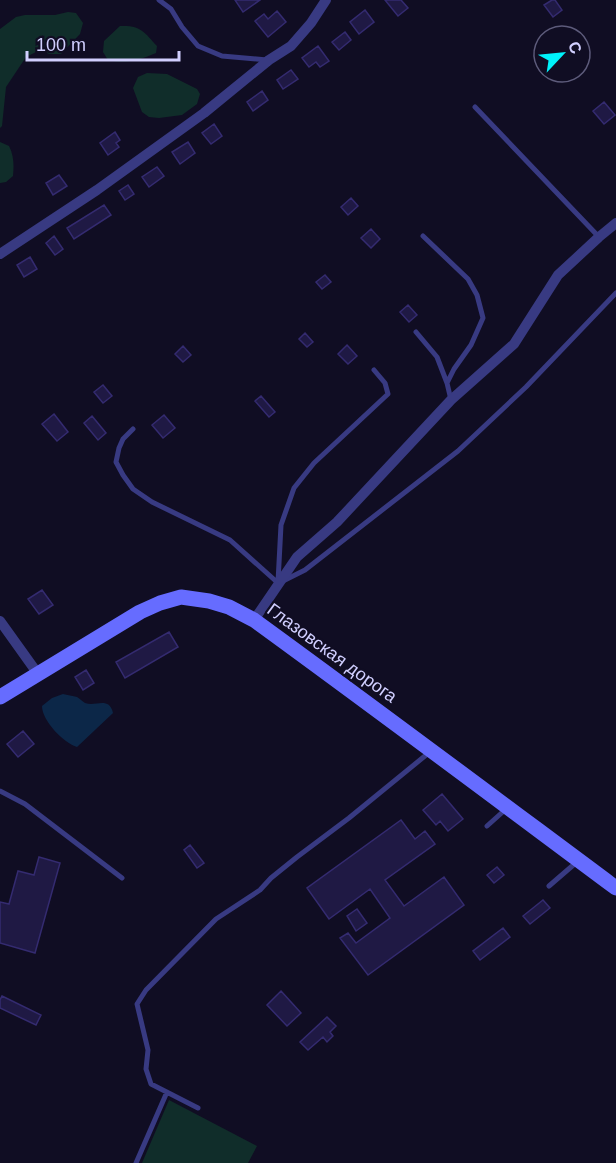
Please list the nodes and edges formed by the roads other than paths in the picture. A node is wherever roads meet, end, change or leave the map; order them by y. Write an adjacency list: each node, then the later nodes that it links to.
1 (159, 0): 3 (lane)
2 (326, 0): 3 (street)
3 (269, 60): 8 (street)
4 (474, 107): 7 (lane)
5 (616, 223): 7 (street)
6 (423, 236): 12 (lane)
7 (599, 237): 13 (street)
8 (0, 254)
9 (616, 293): 15 (lane)
10 (416, 332): 12 (lane)
11 (374, 370): 15 (lane)
12 (447, 383): 13 (lane)
13 (451, 400): 15 (street)
14 (133, 429): 15 (lane)
15 (278, 583): 16 (street)
16 (254, 620): 18 (street, Глазовская дорога); 20 (street, Глазовская дорога)
17 (0, 621): 18 (street)
18 (38, 674): 19 (street, Глазовская дорога)
19 (0, 697)
20 (432, 750): 22 (street, Глазовская дорога); 28 (lane)
21 (0, 791): 25 (lane)
22 (508, 808): 23 (lane); 24 (street, Глазовская дорога)
23 (487, 826)
24 (579, 860): 26 (lane); 27 (street, Глазовская дорога)
25 (122, 879)
26 (549, 886)
27 (616, 888)
28 (167, 1092): 29 (lane); 30 (lane)
29 (198, 1108)
30 (136, 1163)

